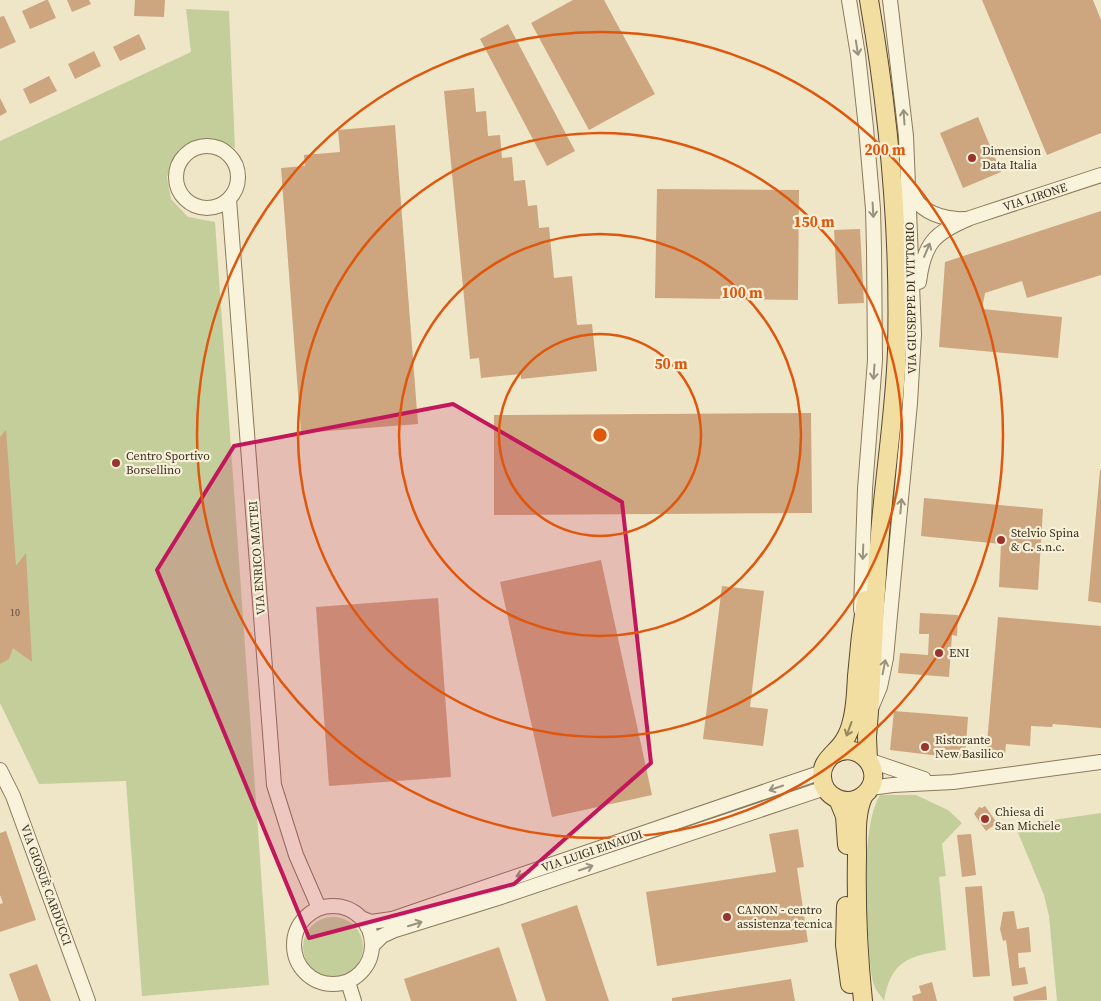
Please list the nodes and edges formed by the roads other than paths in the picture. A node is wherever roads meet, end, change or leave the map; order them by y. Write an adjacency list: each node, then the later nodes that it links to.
1 (849, 0): 10 (street, VIA GIUSEPPE DI VITTORIO, one-way to 10)
2 (869, 0): 9 (main road, VIA GIUSEPPE DI VITTORIO)
3 (890, 0): 5 (street, VIA GIUSEPPE DI VITTORIO, one-way to 3)
4 (1101, 175): 7 (street, VIA LIRONE)
5 (908, 186): 7 (street, VIA LIRONE); 8 (street, VIA GIUSEPPE DI VITTORIO)
6 (230, 199): 6 (street); 19 (street, VIA ENRICO MATTEI)
7 (970, 218): 8 (street, VIA LIRONE, one-way to 7)
8 (914, 315): 11 (street, VIA GIUSEPPE DI VITTORIO, one-way to 8)
9 (880, 534): 10 (main road, VIA GIUSEPPE DI VITTORIO); 11 (main road, VIA GIUSEPPE DI VITTORIO)
10 (861, 628): 12 (main road, VIA GIUSEPPE DI VITTORIO, one-way to 12)
11 (869, 713): 13 (main road, VIA GIUSEPPE DI VITTORIO)
12 (831, 756): 13 (main road); 17 (main road, VIA GIUSEPPE DI VITTORIO)
13 (868, 760): 16 (street); 18 (main road, VIA GIUSEPPE DI VITTORIO)
14 (1101, 762): 16 (street)
15 (0, 770): 23 (street, VIA GIOSUÈ CARDUCCI)
16 (942, 783): 18 (street)
17 (829, 786): 18 (main road); 20 (street, VIA LUIGI EINAUDI, one-way to 20); 21 (street, VIA LUIGI EINAUDI, one-way to 17); 25 (main road)
18 (867, 792): 26 (main road, VIA GIUSEPPE DI VITTORIO)
19 (319, 908): 20 (street); 22 (street)
20 (361, 918): 21 (street)
21 (372, 946): 22 (street)
22 (348, 982): 24 (street)
23 (88, 1001)
24 (354, 1001)
25 (852, 1001)
26 (862, 1001)

